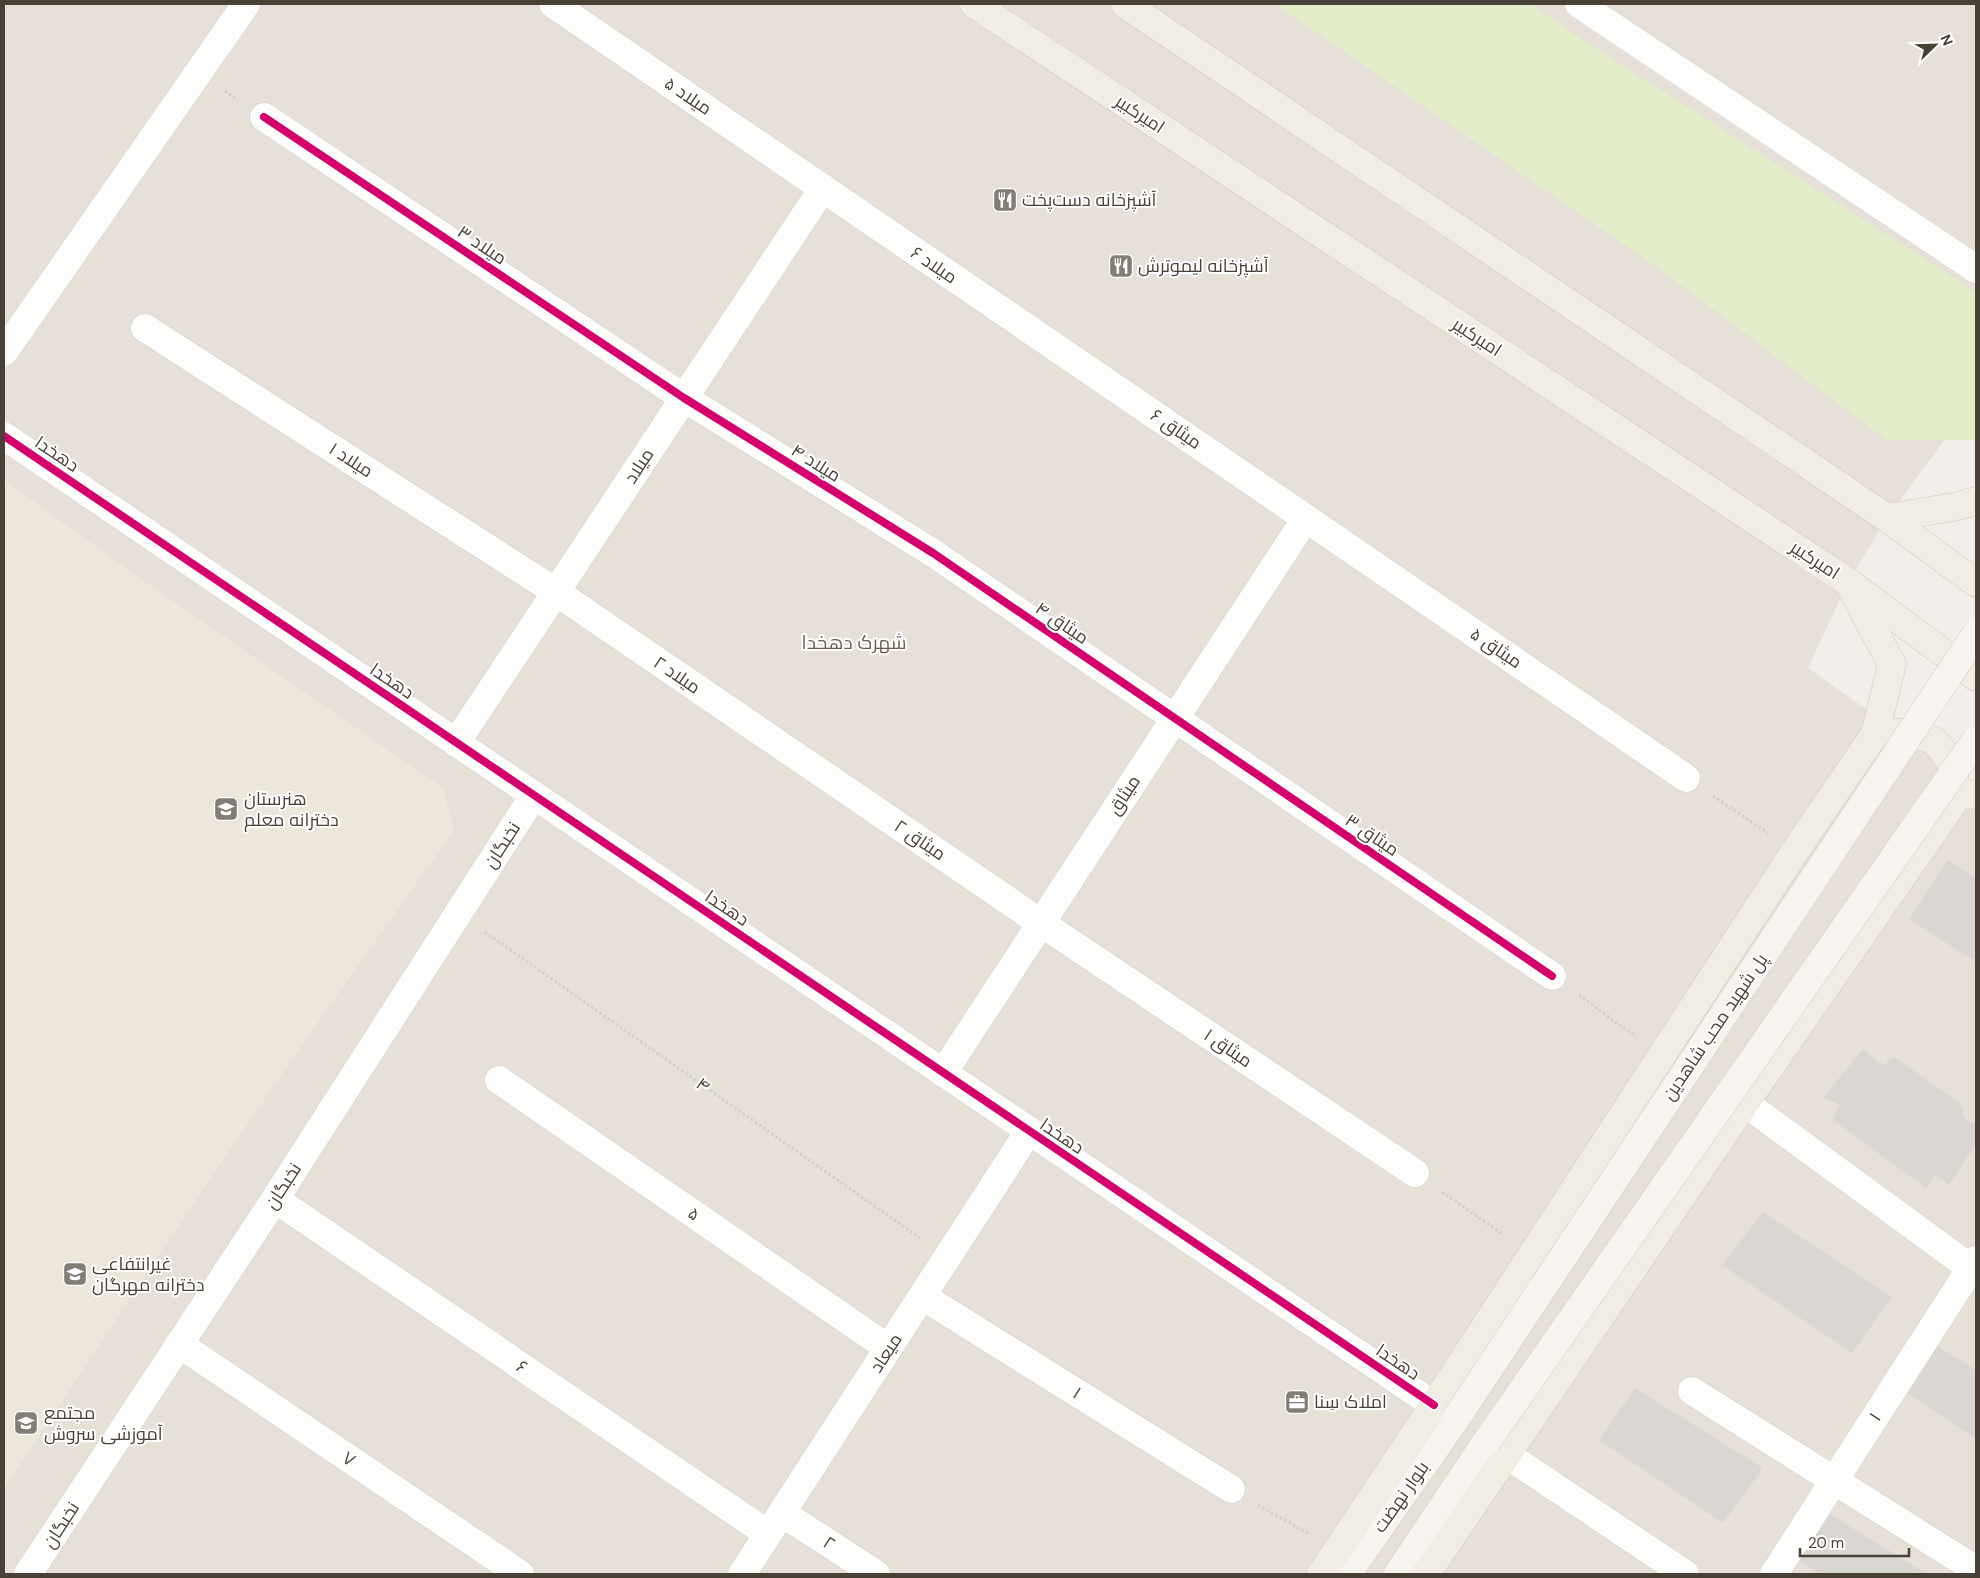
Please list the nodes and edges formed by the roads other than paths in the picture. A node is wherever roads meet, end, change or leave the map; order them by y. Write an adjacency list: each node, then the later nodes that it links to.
1 (246, 4): 11 (street)
2 (552, 4): 7 (street, میلاد ۵)
3 (974, 4): 18 (main road, امیرکبیر)
4 (1125, 4): 16 (main road)
5 (1579, 4): 8 (street)
6 (264, 117): 12 (street, میلاد ۳)
7 (823, 188): 10 (street, میلاد ۶); 12 (street, میلاد)
8 (1976, 269)
9 (145, 328): 20 (street, میلاد ۱)
10 (1046, 341): 15 (street, میثاق ۶)
11 (4, 352)
12 (684, 398): 17 (street, میلاد ۴); 20 (street, میلاد)
13 (4, 436): 26 (street, دهخدا)
14 (1976, 502): 16 (main road)
15 (1306, 518): 23 (street, میثاق); 28 (street, میثاق ۵)
16 (1887, 518): 19 (main road)
17 (933, 553): 23 (street, میثاق ۴)
18 (1848, 582): 22 (main road, امیرکبیر); 24 (main road)
19 (1976, 583)
20 (556, 592): 26 (street, میلاد); 27 (street, میلاد ۲)
21 (1976, 634): 44 (main road, پل شهید محب شاهدین, bridge)
22 (1976, 677)
23 (1175, 718): 31 (street, میثاق); 32 (street, میثاق ۳)
24 (1875, 734): 29 (main road); 44 (main road)
25 (1976, 740): 45 (main road, bridge)
26 (456, 743): 30 (street, دهخدا)
27 (798, 757): 31 (street, میثاق ۲)
28 (1686, 778)
29 (1967, 795): 35 (main road)
30 (534, 796): 33 (street, دهخدا); 38 (street, نخبگان)
31 (1041, 923): 33 (street, میثاق); 37 (street, میثاق ۱)
32 (1552, 976)
33 (943, 1073): 36 (street, دهخدا)
34 (499, 1080): 42 (street, ۵)
35 (1745, 1103): 39 (street); 45 (main road)
36 (1029, 1131): 40 (street, میعاد); 44 (street, دهخدا)
37 (1415, 1173)
38 (275, 1199): 41 (street, نخبگان); 48 (street, ۶)
39 (1974, 1266): 46 (street, ۱)
40 (922, 1296): 42 (street, میعاد); 47 (street, ۱)
41 (179, 1344): 51 (street, نخبگان); 52 (street, ۷)
42 (888, 1348): 48 (street, میعاد)
43 (1692, 1391): 46 (street)
44 (1444, 1412): 49 (main road, بلوار نهضت)
45 (1497, 1448): 56 (main road); 57 (main road); 58 (street)
46 (1834, 1481): 50 (street); 59 (street, ۱)
47 (1231, 1489)
48 (775, 1523): 53 (street, میعاد); 54 (street, ۲)
49 (1342, 1562): 55 (main road)
50 (1970, 1566)
51 (28, 1574)
52 (520, 1574)
53 (742, 1574)
54 (876, 1574)
55 (1321, 1574)
56 (1398, 1574)
57 (1426, 1574)
58 (1685, 1574)
59 (1774, 1574)

